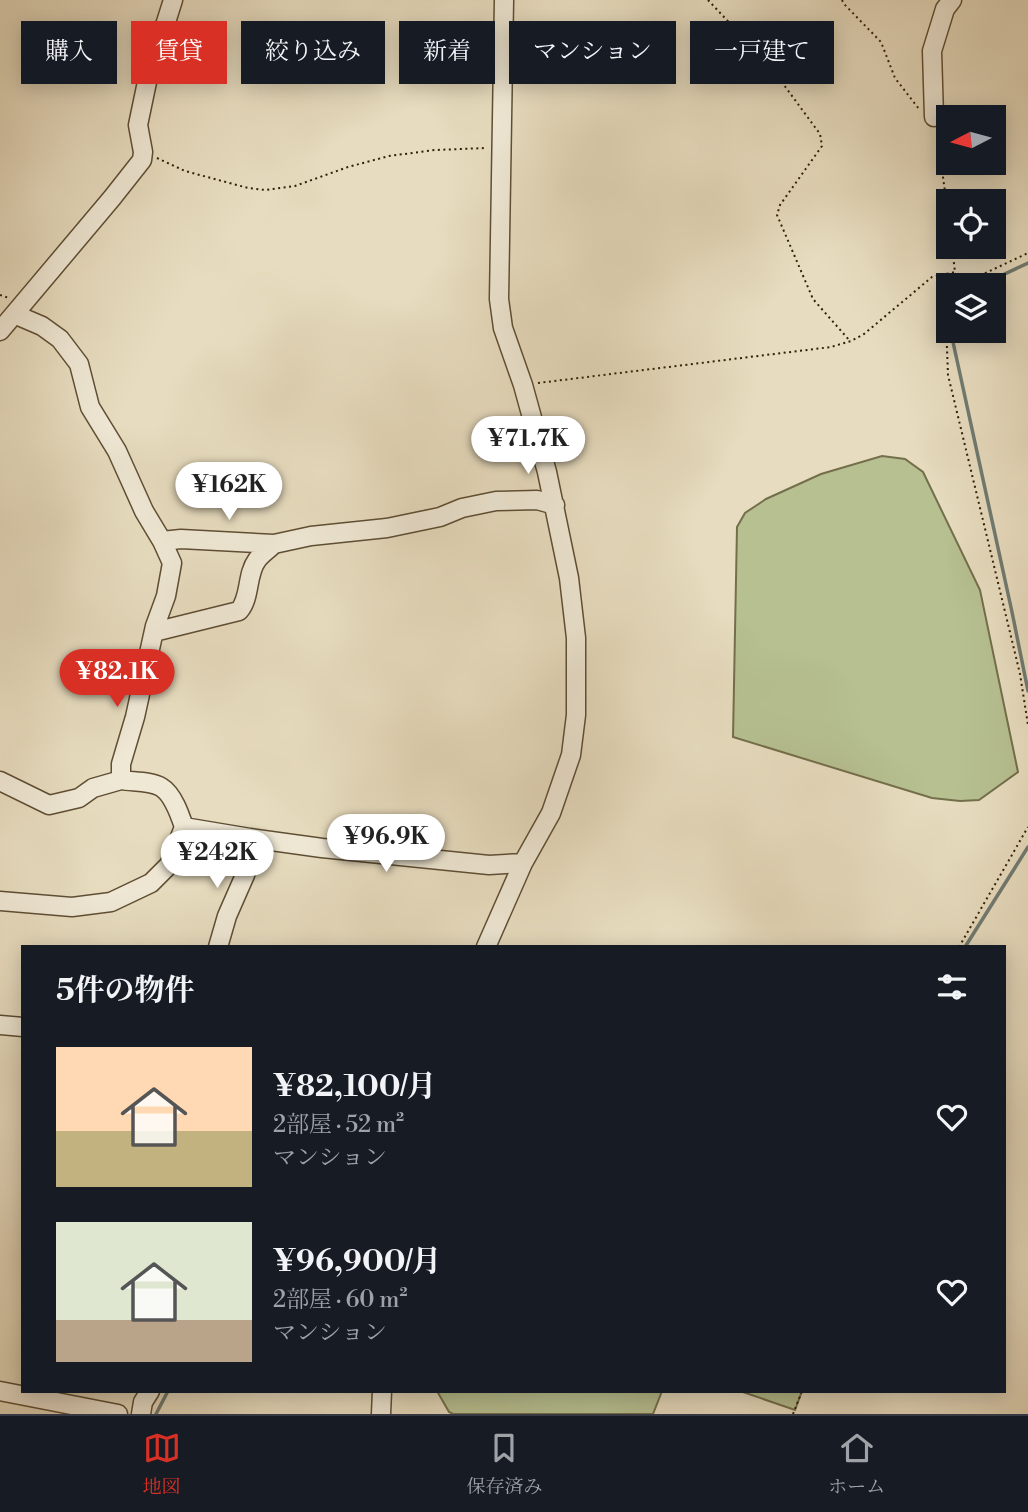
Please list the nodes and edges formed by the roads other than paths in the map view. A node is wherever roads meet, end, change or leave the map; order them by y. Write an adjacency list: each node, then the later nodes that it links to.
1 (173, 0): 5 (street)
2 (504, 0): 7 (street)
3 (952, 0): 4 (street)
4 (934, 117)
5 (14, 314): 6 (street); 8 (street)
6 (0, 331)
7 (555, 505): 9 (street); 15 (street)
8 (162, 541): 9 (street); 10 (street)
9 (274, 544): 10 (street)
10 (154, 632): 11 (street)
11 (121, 780): 12 (street); 13 (street)
12 (0, 781)
13 (184, 827): 14 (street); 16 (street)
14 (250, 838): 15 (street); 17 (street)
15 (523, 863): 18 (street)
16 (0, 901)
17 (219, 945)
18 (487, 945)
19 (0, 1025): 20 (street)
20 (21, 1027)
21 (0, 1391): 24 (street)
22 (149, 1393): 25 (street)
23 (382, 1393): 26 (street)
24 (118, 1414)
25 (141, 1414)
26 (381, 1414)

